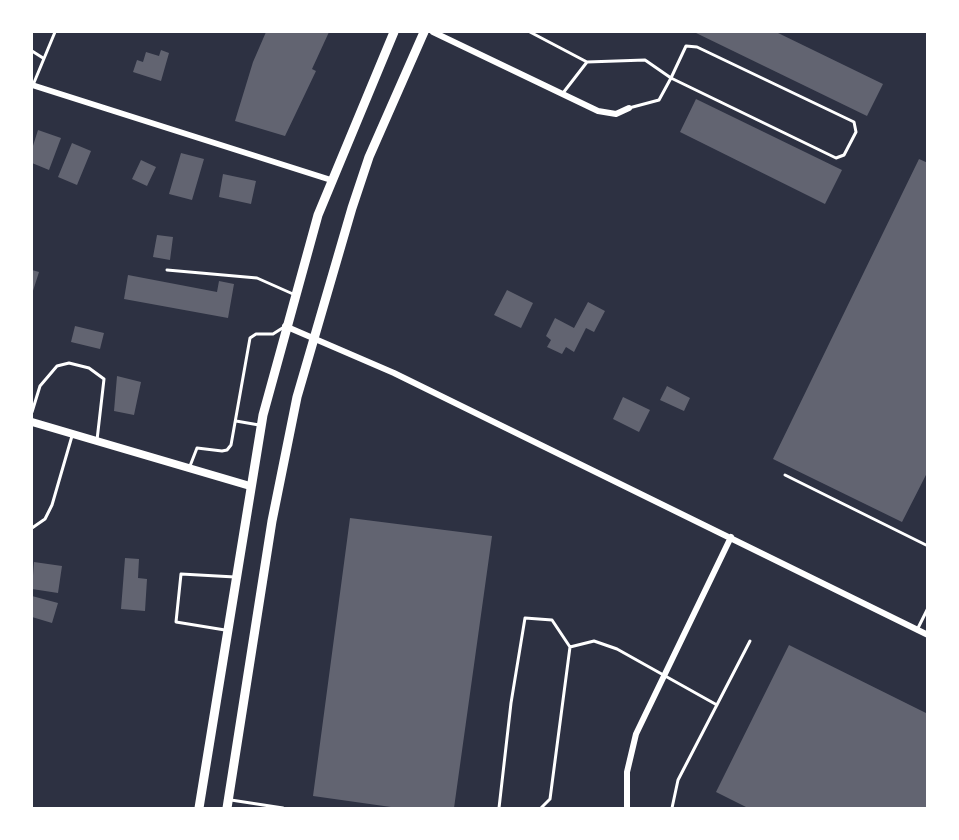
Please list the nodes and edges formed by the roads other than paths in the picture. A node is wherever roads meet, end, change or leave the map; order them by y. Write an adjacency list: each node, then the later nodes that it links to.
1 (55, 32): 7 (lane)
2 (394, 32): 13 (main road)
3 (424, 32): 17 (main road)
4 (433, 32): 11 (street)
5 (530, 32): 8 (lane)
6 (32, 51): 7 (lane)
7 (43, 58): 10 (lane)
8 (587, 62): 9 (lane); 11 (lane)
9 (671, 78): 9 (lane); 12 (lane)
10 (32, 85): 13 (street)
11 (563, 94): 12 (street)
12 (629, 108)
13 (331, 180): 15 (main road)
14 (167, 270): 15 (lane)
15 (295, 294): 16 (main road)
16 (285, 326): 17 (street); 19 (lane); 21 (main road)
17 (314, 337): 28 (street); 39 (main road)
18 (32, 412): 23 (lane)
19 (236, 421): 21 (lane); 24 (lane)
20 (32, 422): 22 (street)
21 (261, 425): 26 (main road)
22 (72, 434): 23 (street); 27 (lane)
23 (97, 442): 24 (street)
24 (189, 469): 26 (street)
25 (785, 475): 29 (lane)
26 (250, 486): 30 (main road)
27 (32, 528)
28 (731, 537): 32 (street); 37 (street)
29 (927, 546)
30 (235, 578): 33 (main road); 33 (lane)
31 (927, 608): 32 (lane)
32 (917, 630): 34 (street)
33 (227, 631): 40 (main road)
34 (927, 635)
35 (750, 641): 38 (lane)
36 (570, 647): 37 (lane); 42 (lane); 43 (lane)
37 (665, 674): 38 (lane); 44 (street)
38 (717, 705): 45 (lane)
39 (227, 804): 41 (lane)
40 (200, 808)
41 (283, 808)
42 (499, 808)
43 (541, 808)
44 (627, 808)
45 (672, 808)

